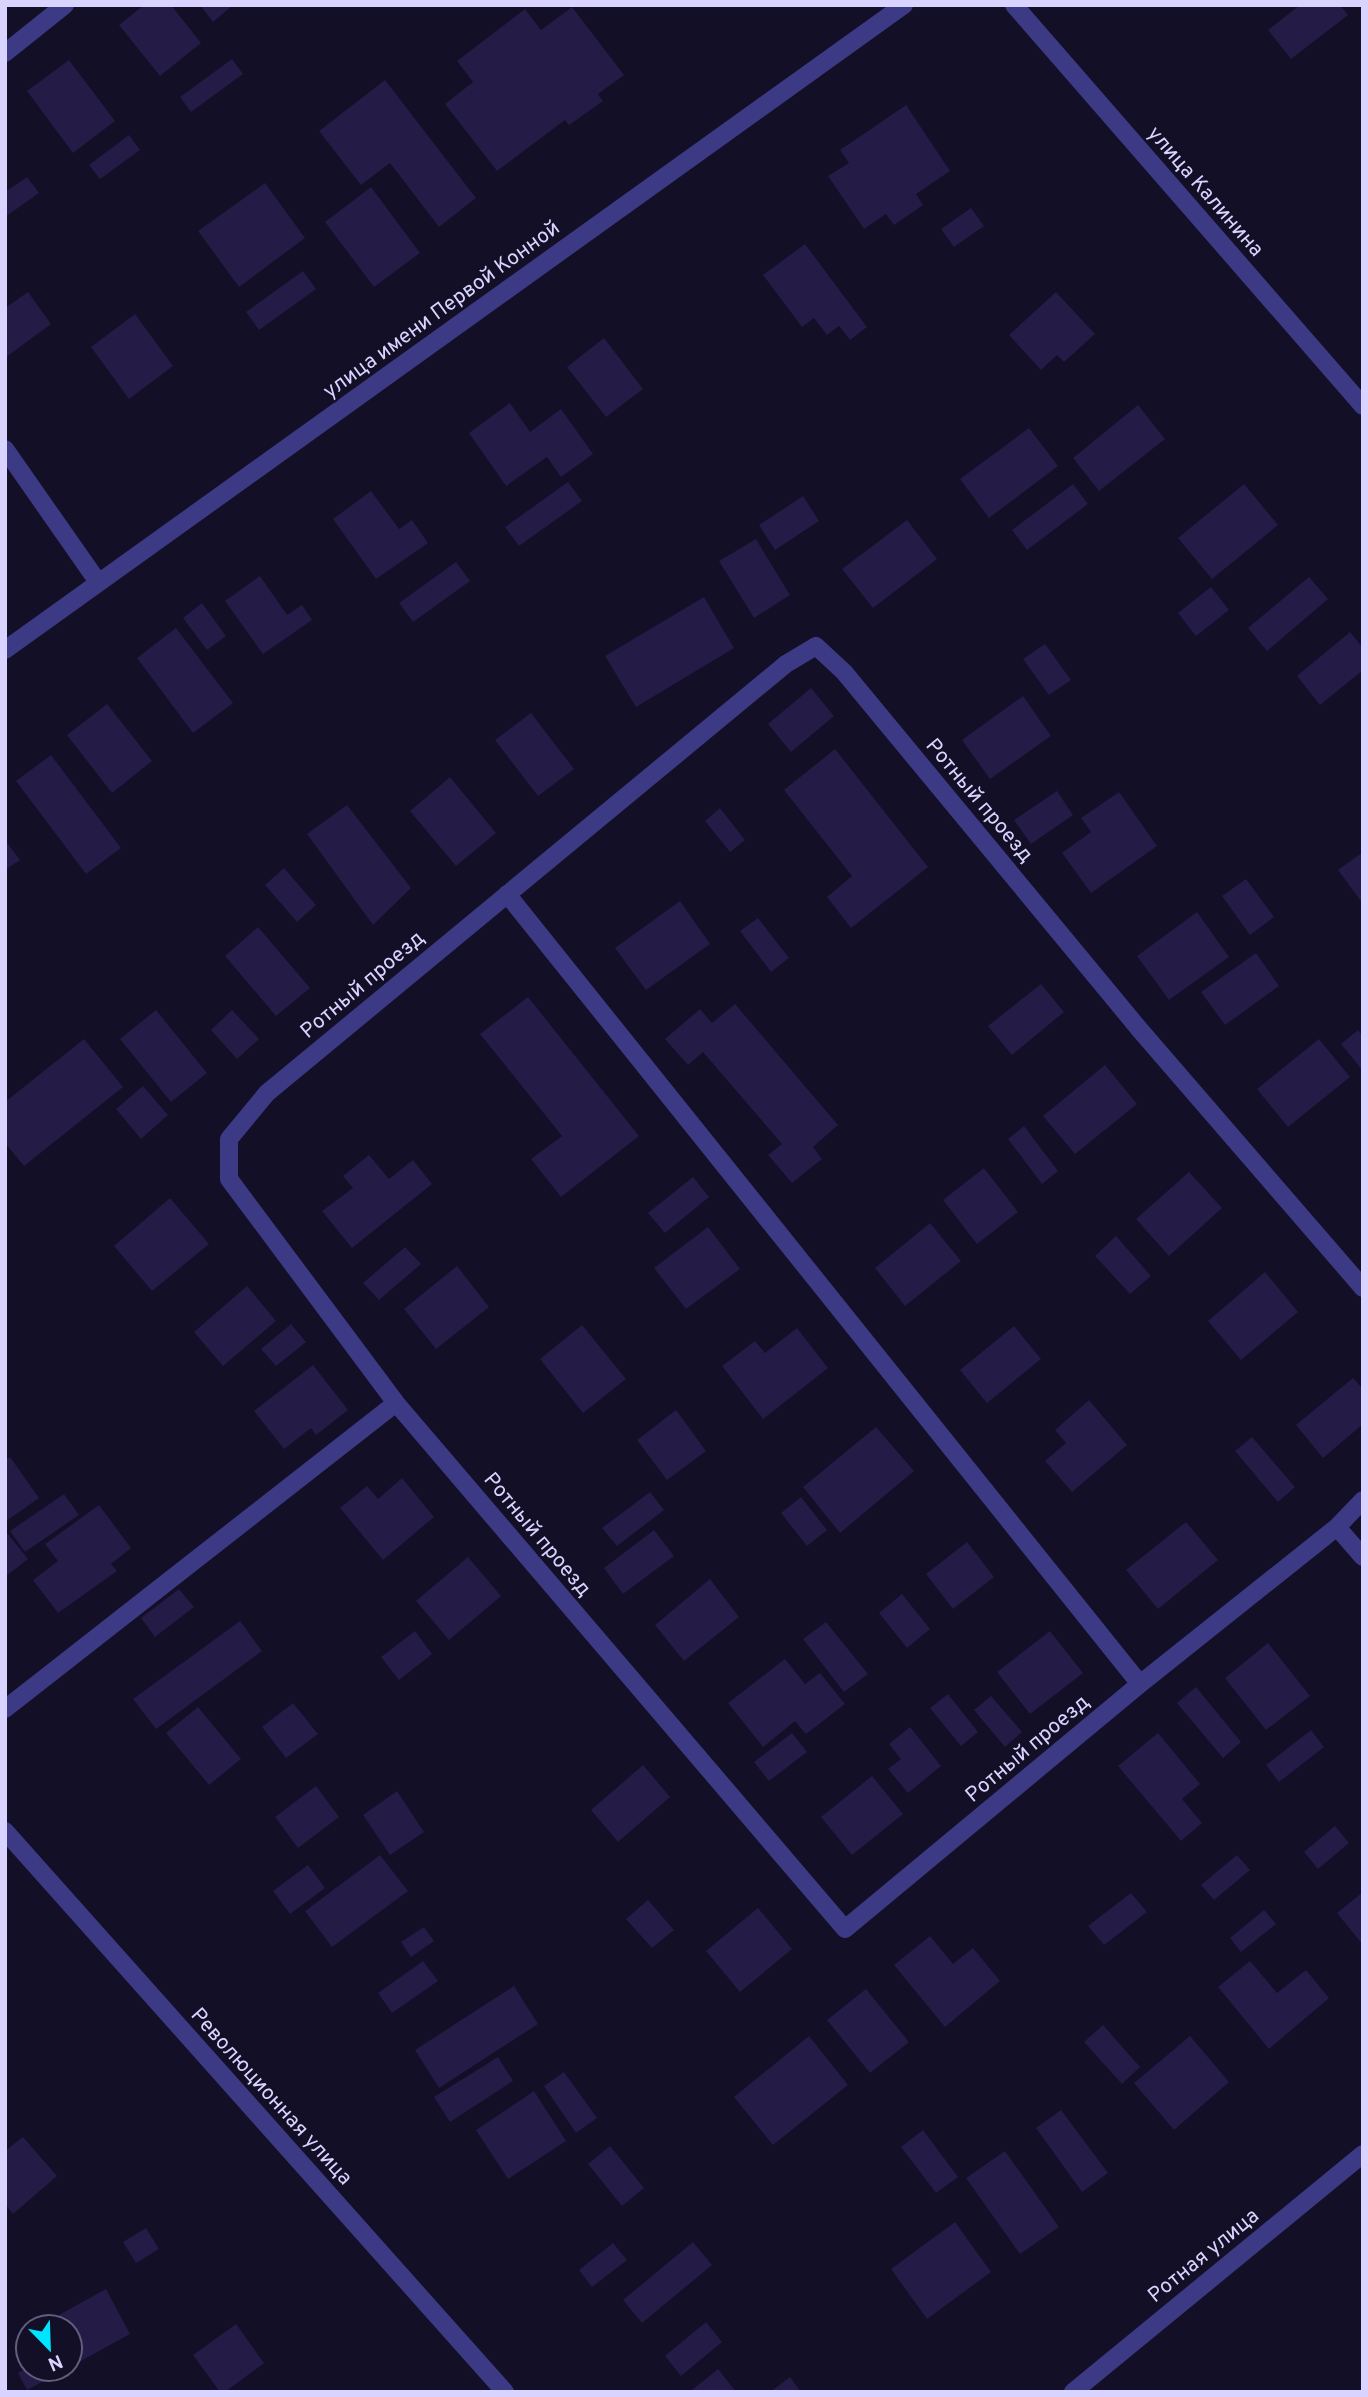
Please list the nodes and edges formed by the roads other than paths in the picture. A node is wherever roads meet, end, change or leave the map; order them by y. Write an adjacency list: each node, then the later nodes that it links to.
1 (65, 5): 4 (street)
2 (904, 5): 7 (street, улица имени Первой Конной)
3 (1014, 5): 5 (street, улица Калинина)
4 (5, 53)
5 (1363, 406)
6 (5, 449): 7 (street)
7 (98, 582): 8 (street, улица имени Первой Конной)
8 (5, 650)
9 (507, 894): 10 (street, Ротный проезд); 11 (street, Ротный проезд); 15 (street)
10 (1363, 1288)
11 (396, 1403): 15 (street, Ротный проезд); 16 (street)
12 (1363, 1500): 13 (street, Ротный проезд)
13 (1337, 1527): 14 (street); 15 (street, Ротный проезд)
14 (1363, 1558)
15 (1140, 1684)
16 (5, 1709)
17 (5, 1831): 19 (street, Революционная улица)
18 (1363, 2154): 20 (street, Ротная улица)
19 (505, 2392)
20 (1073, 2392)

